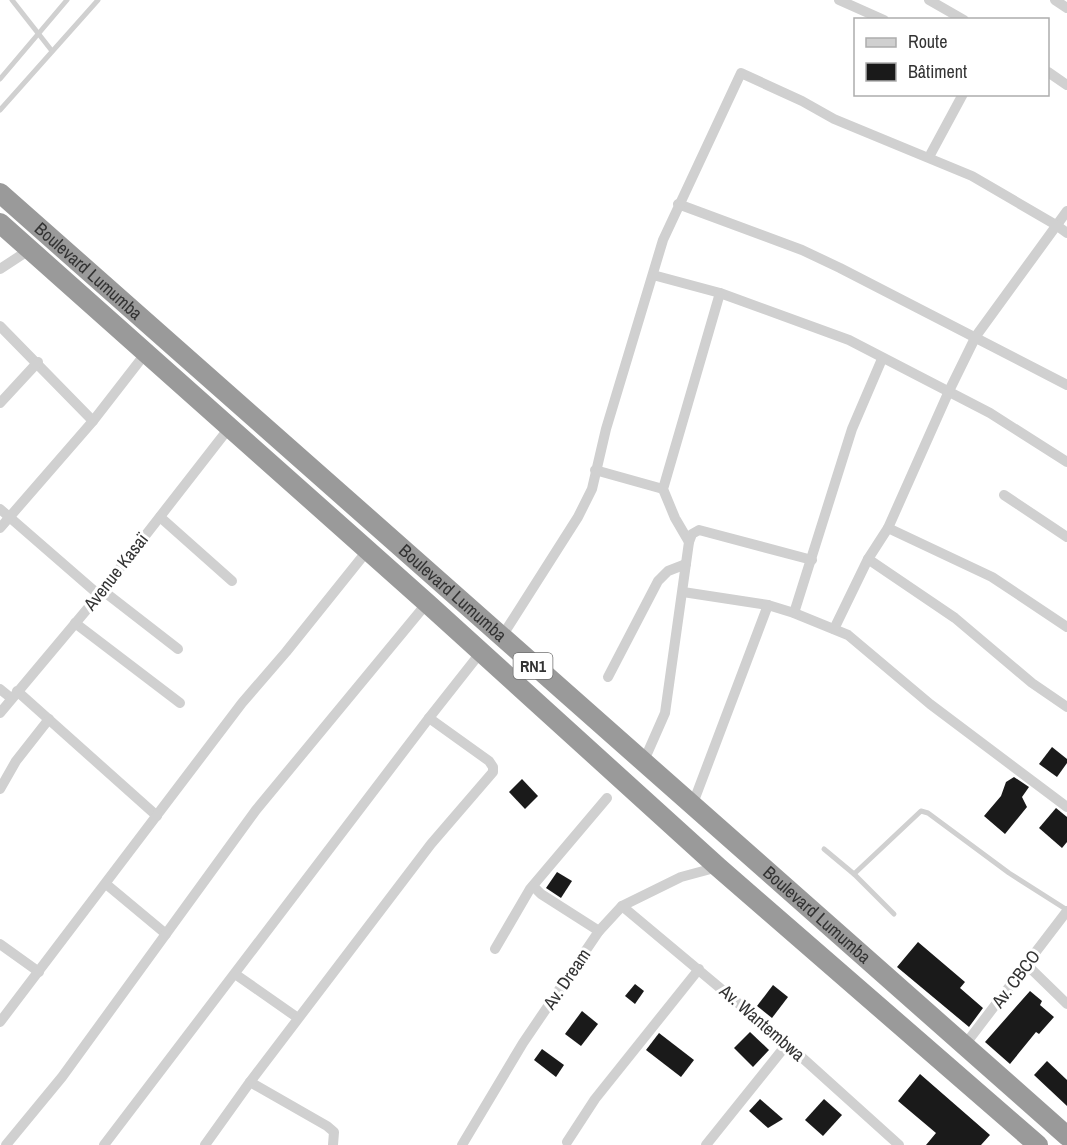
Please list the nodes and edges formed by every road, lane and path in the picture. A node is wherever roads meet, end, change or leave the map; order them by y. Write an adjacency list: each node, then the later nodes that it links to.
1 (12, 0): 10 (lane)
2 (67, 0): 10 (lane)
3 (98, 0): 11 (lane)
4 (839, 0): 8 (street)
5 (928, 0): 9 (street)
6 (1055, 0): 7 (street)
7 (1067, 8)
8 (880, 18)
9 (960, 18)
10 (39, 34): 11 (lane); 13 (lane)
11 (52, 51): 16 (lane)
12 (1049, 73): 14 (street)
13 (0, 79)
14 (1067, 85)
15 (962, 96): 17 (street)
16 (0, 110)
17 (929, 157): 19 (street); 22 (street)
18 (0, 193): 62 (highway, Boulevard Lumumba / RN1)
19 (678, 204): 26 (street); 29 (street)
20 (1067, 211): 22 (street)
21 (0, 223): 24 (highway, Boulevard Lumumba / RN1)
22 (1056, 225): 23 (street); 29 (street)
23 (1067, 233)
24 (29, 250): 25 (street); 30 (highway, Boulevard Lumumba / RN1)
25 (0, 269)
26 (652, 275): 27 (street); 39 (street)
27 (720, 293): 31 (street); 40 (street)
28 (0, 326): 32 (street)
29 (976, 336): 33 (street); 34 (street)
30 (146, 354): 36 (street); 37 (highway, Boulevard Lumumba / RN1)
31 (882, 358): 34 (street); 51 (street)
32 (38, 362): 35 (street); 36 (street)
33 (1067, 385)
34 (949, 391): 38 (street); 46 (street)
35 (0, 403)
36 (93, 421): 43 (street)
37 (229, 428): 44 (street, Avenue Kasaï); 49 (highway, Boulevard Lumumba / RN1)
38 (1067, 462)
39 (595, 470): 40 (street); 62 (street)
40 (663, 489): 48 (street)
41 (1004, 495): 47 (street)
42 (0, 508): 43 (street)
43 (10, 516): 45 (street); 55 (street)
44 (160, 517): 53 (street); 55 (street, Avenue Kasaï)
45 (0, 528)
46 (888, 528): 50 (street); 60 (street)
47 (1067, 537)
48 (689, 542): 51 (street); 52 (street)
49 (367, 551): 56 (highway, Boulevard Lumumba / RN1); 78 (street)
50 (868, 559): 61 (street); 69 (street)
51 (812, 560): 58 (street)
52 (686, 564): 54 (street); 65 (street)
53 (232, 581)
54 (682, 592): 57 (street); 73 (street)
55 (101, 593): 59 (street, Avenue Kasaï); 63 (street)
56 (427, 603): 64 (highway, Boulevard Lumumba / RN1); 88 (street)
57 (768, 605): 58 (street); 76 (street)
58 (794, 613): 61 (street)
59 (75, 623): 67 (street, Avenue Kasaï); 68 (street)
60 (1067, 627)
61 (834, 628): 77 (street)
62 (501, 638): 73 (highway, Boulevard Lumumba / RN1)
63 (178, 649)
64 (481, 652): 71 (street); 80 (highway, Boulevard Lumumba / RN1)
65 (608, 677)
66 (0, 689): 67 (street)
67 (14, 695): 70 (street, Avenue Kasaï); 72 (street)
68 (180, 703)
69 (1067, 707)
70 (0, 713)
71 (429, 718): 94 (street); 96 (street)
72 (49, 719): 74 (street); 78 (street)
73 (643, 763): 76 (highway, Boulevard Lumumba / RN1)
74 (0, 789)
75 (607, 798): 83 (street)
76 (692, 806): 99 (highway, Boulevard Lumumba / RN1)
77 (1067, 807)
78 (158, 816): 82 (street)
79 (824, 849): 81 (lane)
80 (718, 867): 84 (street, Av. Dream); 110 (highway, Boulevard Lumumba / RN1)
81 (854, 874): 85 (lane); 86 (lane)
82 (106, 884): 88 (street); 93 (street)
83 (533, 886): 87 (street); 90 (street)
84 (622, 906): 87 (street, Av. Dream); 92 (street, Av. Wantembwa)
85 (1067, 910): 91 (street, Av. CBCO)
86 (894, 914)
87 (600, 931): 107 (street, Av. Dream)
88 (166, 934): 103 (street)
89 (0, 944): 93 (street)
90 (495, 949)
91 (1027, 965): 95 (street); 99 (street, Av. CBCO)
92 (699, 969): 98 (street, Av. Wantembwa); 102 (street)
93 (39, 972): 97 (street)
94 (234, 974): 96 (street); 104 (street)
95 (1067, 1004)
96 (298, 1018): 100 (street)
97 (0, 1022)
98 (787, 1044): 108 (street); 109 (street, Av. Wantembwa)
99 (964, 1046): 101 (highway, Boulevard Lumumba / RN1)
100 (250, 1082): 105 (street); 106 (street)
101 (1067, 1136)
102 (567, 1142)
103 (6, 1145)
104 (104, 1145)
105 (205, 1145)
106 (333, 1145)
107 (462, 1145)
108 (706, 1145)
109 (899, 1145)
110 (1038, 1145)

